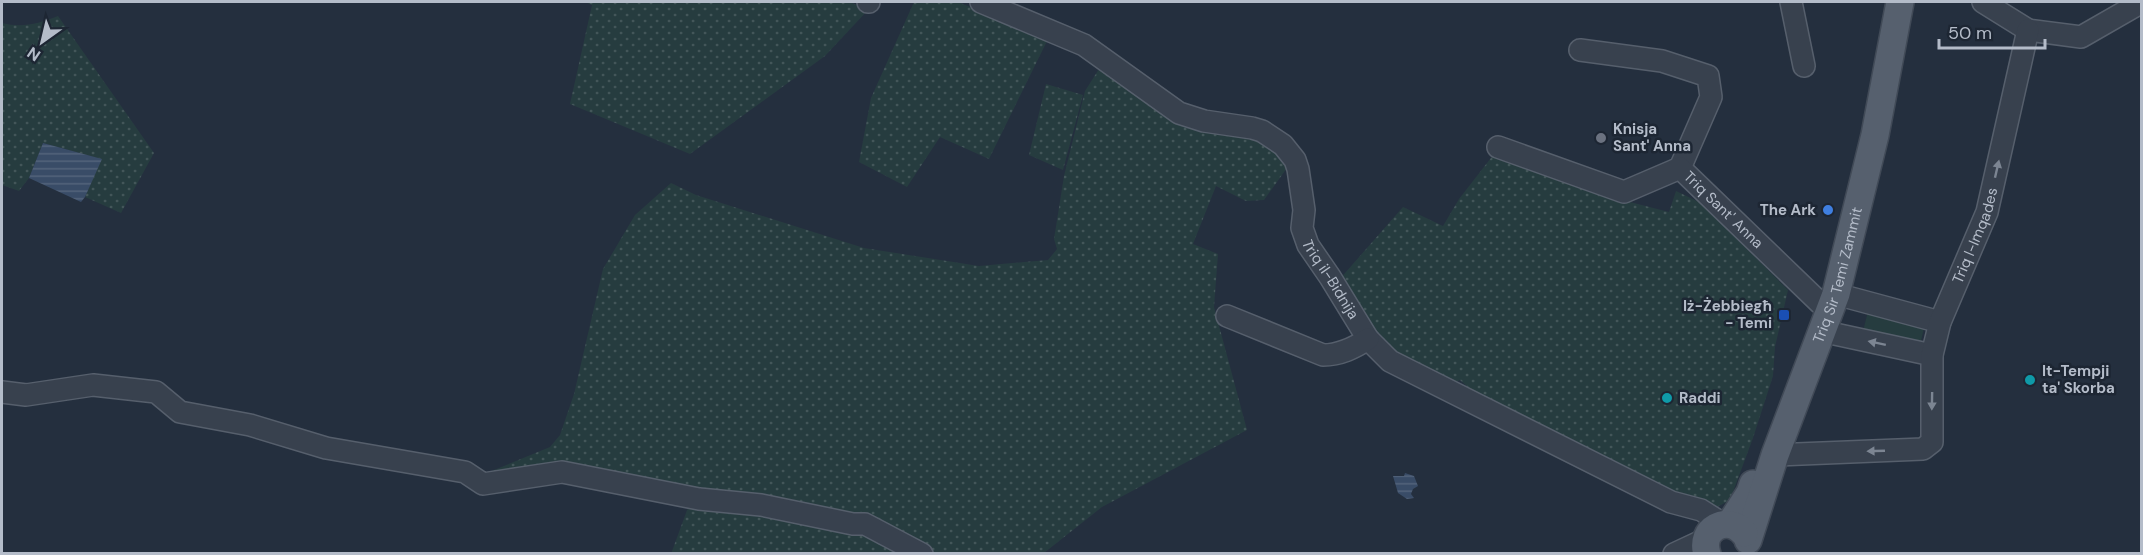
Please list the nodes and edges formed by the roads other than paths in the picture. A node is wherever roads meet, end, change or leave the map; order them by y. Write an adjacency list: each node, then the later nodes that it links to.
1 (981, 2): 15 (street, Triq il-Bidnija)
2 (1791, 2): 9 (street)
3 (1890, 2): 12 (main road, Triq Sir Temi Zammit)
4 (1900, 2): 12 (main road, Triq Sir Temi Zammit)
5 (2142, 2): 7 (street)
6 (1995, 4): 7 (street)
7 (2028, 30): 14 (street, Triq l-Imqades, one-way to 7)
8 (1580, 50): 11 (street)
9 (1804, 66)
10 (1498, 147): 11 (street, Triq Sant' Anna)
11 (1680, 168): 12 (street, Triq Sant' Anna)
12 (1827, 309): 14 (street, Triq Sant' Anna); 16 (street, one-way to 12); 18 (main road, Triq Sir Temi Zammit); 19 (main road, Triq Sir Temi Zammit)
13 (1227, 316): 15 (street)
14 (1940, 322): 16 (street, Triq l-Imqades)
15 (1368, 339): 19 (street, Triq il-Bidnija)
16 (1932, 355): 18 (street, Triq l-Imqades, one-way to 18)
17 (2, 392): 20 (street)
18 (1775, 455): 19 (main road, Triq Sir Temi Zammit)
19 (1724, 538): 21 (street)
20 (922, 554)
21 (1674, 554)

